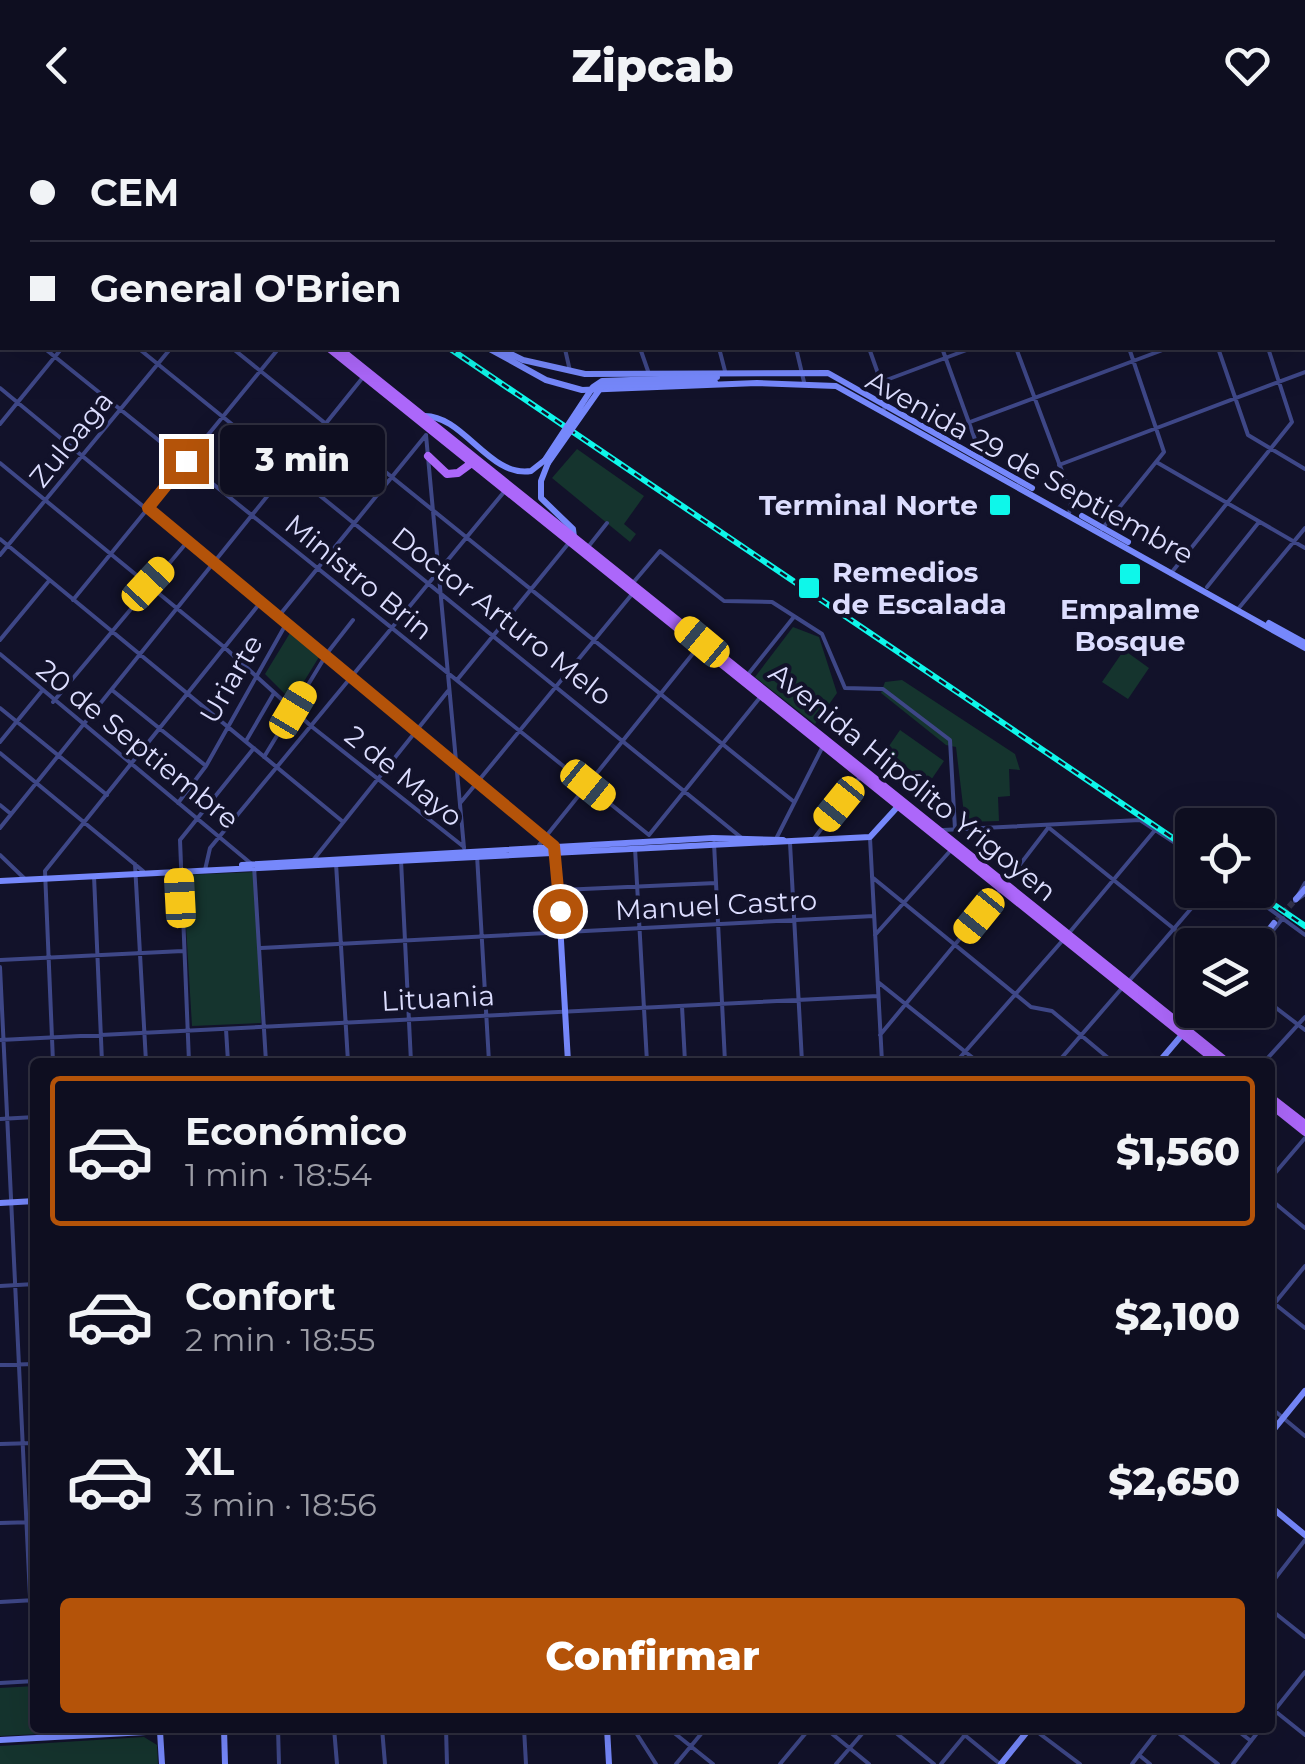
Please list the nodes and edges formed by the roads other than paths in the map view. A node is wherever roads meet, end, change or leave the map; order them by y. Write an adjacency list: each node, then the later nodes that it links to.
1 (47, 350): 23 (street, Ministro Brin)
2 (60, 350): 23 (street)
3 (140, 350): 26 (street, Doctor Arturo Melo)
4 (169, 350): 26 (street, Zuloaga)
5 (235, 350): 28 (street)
6 (277, 350): 28 (street)
7 (331, 350): 36 (main road, Avenida Hipólito Yrigoyen)
8 (340, 350): 55 (main road, Avenida Hipólito Yrigoyen)
9 (492, 350): 38 (main road, Avenida 29 de Septiembre)
10 (503, 350): 27 (main road, Avenida 29 de Septiembre)
11 (567, 350): 27 (street); 30 (street)
12 (641, 350): 31 (street)
13 (720, 350): 29 (street)
14 (797, 350): 32 (street)
15 (870, 350): 41 (street)
16 (943, 350): 24 (street)
17 (966, 350): 24 (street)
18 (1017, 350): 45 (street)
19 (1130, 350): 25 (street)
20 (1162, 350): 25 (street)
21 (1219, 350): 46 (street)
22 (1269, 350): 39 (street)
23 (55, 356): 47 (street); 49 (street, Ministro Brin)
24 (946, 357): 41 (street); 51 (street)
25 (1134, 360): 45 (street); 54 (street)
26 (158, 364): 49 (street, Zuloaga); 50 (street, Doctor Arturo Melo)
27 (552, 364): 30 (main road, Avenida 29 de Septiembre); 38 (street)
28 (261, 370): 50 (street); 53 (street)
29 (725, 371): 31 (main road, Avenida 29 de Septiembre); 35 (main road, Avenida 29 de Septiembre)
30 (570, 372): 34 (main road, Avenida 29 de Septiembre)
31 (648, 372): 34 (main road, Avenida 29 de Septiembre)
32 (804, 372): 35 (main road, Avenida 29 de Septiembre); 40 (street); 48 (main road, Avenida 29 de Septiembre)
33 (1305, 372): 39 (street)
34 (584, 374): 44 (street)
35 (748, 374): 37 (main road)
36 (364, 376): 53 (street); 55 (main road, Avenida Hipólito Yrigoyen)
37 (716, 379): 42 (main road); 59 (main road, bridge); 64 (main road, bridge)
38 (546, 380): 44 (main road, Avenida 29 de Septiembre)
39 (1281, 381): 46 (street); 56 (street)
40 (804, 382): 42 (main road, Avenida 29 de Septiembre); 48 (main road, Avenida 29 de Septiembre)
41 (881, 382): 48 (street)
42 (757, 383): 44 (main road, Avenida 29 de Septiembre)
43 (0, 388): 47 (street)
44 (582, 390)
45 (1035, 398): 51 (street); 65 (street)
46 (1234, 398): 54 (street); 56 (street)
47 (18, 402): 52 (street); 57 (street)
48 (885, 407): 61 (main road, Avenida 29 de Septiembre)
49 (121, 410): 57 (street, Zuloaga); 60 (street, Ministro Brin)
50 (223, 416): 60 (street); 67 (street, Doctor Arturo Melo)
51 (970, 422): 61 (street)
52 (0, 424)
53 (326, 424): 67 (street); 68 (street)
54 (1158, 427): 62 (street); 65 (street)
55 (434, 429): 58 (street); 59 (main road, Avenida Hipólito Yrigoyen); 59 (main road); 68 (street)
56 (1270, 449): 66 (street); 71 (street)
57 (84, 456): 70 (street, Zuloaga); 72 (street)
58 (428, 456): 59 (main road); 73 (street)
59 (480, 460): 64 (main road); 69 (main road, Avenida Hipólito Yrigoyen); 83 (main road, Avenida Hipólito Yrigoyen)
60 (186, 461): 72 (street); 75 (street, Ministro Brin)
61 (980, 461): 74 (main road, Avenida 29 de Septiembre)
62 (1158, 462): 71 (street); 80 (street)
63 (0, 463): 70 (street, 2 de Mayo)
64 (548, 463): 83 (main road)
65 (1059, 465): 74 (street)
66 (1305, 469)
67 (289, 470): 75 (street); 78 (street, Doctor Arturo Melo)
68 (392, 478): 73 (street); 78 (street)
69 (505, 490): 81 (street); 83 (main road, Avenida Hipólito Yrigoyen)
70 (46, 502): 86 (street, Zuloaga); 89 (street, 2 de Mayo)
71 (1226, 503): 76 (street); 93 (street)
72 (148, 508): 84 (street); 89 (street)
73 (432, 510): 81 (street); 94 (street)
74 (1070, 512): 80 (main road, Avenida 29 de Septiembre)
75 (252, 516): 91 (street); 92 (street, Ministro Brin)
76 (1259, 522): 85 (street); 98 (street)
77 (607, 523): 87 (street)
78 (354, 524): 92 (street); 96 (street, Doctor Arturo Melo)
79 (1305, 528): 85 (street)
80 (1102, 530): 93 (main road, Avenida 29 de Septiembre)
81 (466, 537): 94 (street); 100 (street)
82 (0, 540): 86 (street)
83 (571, 540): 87 (main road, Avenida Hipólito Yrigoyen); 99 (main road, Avenida Hipólito Yrigoyen); 100 (street)
84 (188, 541): 91 (street); 97 (street)
85 (1294, 542): 88 (street); 105 (street)
86 (9, 547): 90 (street, Zuloaga); 95 (street)
87 (588, 548): 99 (main road, Avenida Hipólito Yrigoyen)
88 (1305, 548)
89 (112, 554): 97 (street, 2 de Mayo); 102 (street)
90 (0, 555)
91 (214, 562): 103 (street); 104 (street)
92 (318, 569): 106 (street); 110 (street, Ministro Brin)
93 (1173, 570): 98 (main road, Avenida 29 de Septiembre); 105 (main road, Avenida 29 de Septiembre)
94 (437, 572): 96 (street); 101 (street)
95 (49, 581): 102 (street); 113 (street)
96 (428, 583): 101 (street, Doctor Arturo Melo); 110 (street)
97 (148, 584): 104 (street, 2 de Mayo); 111 (street)
98 (1207, 587): 105 (main road, Avenida 29 de Septiembre)
99 (632, 589): 107 (street); 114 (street); 115 (main road, Avenida Hipólito Yrigoyen)
100 (530, 590): 112 (street); 114 (street)
101 (441, 593): 112 (street, Doctor Arturo Melo); 121 (street)
102 (73, 600): 111 (street)
103 (262, 602): 106 (street); 117 (street)
104 (177, 608): 117 (street, 2 de Mayo); 118 (street)
105 (1239, 608): 116 (main road, Avenida 29 de Septiembre)
106 (278, 617): 109 (street)
107 (793, 618): 123 (street); 175 (street)
108 (352, 620): 120 (street)
109 (286, 624): 120 (street); 122 (street, Uriarte)
110 (391, 629): 121 (street, Ministro Brin); 124 (street)
111 (111, 630): 118 (street); 134 (street)
112 (494, 634): 125 (street); 126 (street, Doctor Arturo Melo)
113 (0, 640)
114 (594, 641): 126 (street); 132 (street)
115 (700, 644): 123 (main road, Avenida Hipólito Yrigoyen); 132 (street); 133 (main road, Avenida Hipólito Yrigoyen)
116 (1305, 646)
117 (224, 647): 122 (street, 2 de Mayo); 131 (street)
118 (140, 653): 127 (street); 131 (street)
119 (0, 654): 129 (street, 20 de Septiembre)
120 (325, 658): 124 (street); 136 (street)
121 (448, 675): 125 (street, Ministro Brin); 128 (street)
122 (256, 676): 130 (street, 2 de Mayo); 138 (street, Uriarte)
123 (746, 676): 133 (main road, Avenida Hipólito Yrigoyen)
124 (350, 678): 140 (street); 143 (street)
125 (456, 681): 128 (street); 142 (street, Ministro Brin)
126 (558, 685): 142 (street); 144 (street, Doctor Arturo Melo)
127 (111, 690): 139 (street); 141 (street)
128 (449, 690): 143 (street); 155 (street)
129 (40, 692): 134 (street, 20 de Septiembre); 137 (street)
130 (274, 692): 136 (street, 2 de Mayo); 145 (street)
131 (188, 693): 138 (street); 141 (street)
132 (661, 694): 144 (street); 147 (street)
133 (762, 694): 147 (street); 148 (main road, Avenida Hipólito Yrigoyen); 168 (main road, Avenida Hipólito Yrigoyen)
134 (53, 702): 139 (street, 20 de Septiembre)
135 (0, 708): 137 (street)
136 (293, 710): 140 (street, 2 de Mayo); 152 (street)
137 (16, 722): 146 (street); 151 (street)
138 (226, 725): 145 (street); 154 (street, Uriarte)
139 (82, 726): 151 (street); 153 (street, 20 de Septiembre)
140 (311, 726): 156 (street); 158 (street, 2 de Mayo)
141 (158, 729): 153 (street); 154 (street)
142 (519, 731): 160 (street); 161 (street, Ministro Brin)
143 (415, 732): 155 (street); 158 (street)
144 (625, 739): 161 (street); 162 (street, Doctor Arturo Melo)
145 (246, 741): 149 (street)
146 (0, 742)
147 (723, 744): 162 (street); 164 (street)
148 (822, 747): 157 (main road, Avenida Hipólito Yrigoyen); 164 (street)
149 (254, 748): 152 (street); 170 (street)
150 (0, 753): 159 (street)
151 (58, 756): 159 (street); 163 (street)
152 (264, 757): 156 (street)
153 (130, 765): 163 (street); 166 (street, 20 de Septiembre)
154 (206, 766): 166 (street, Uriarte)
155 (457, 766): 160 (street); 165 (street)
156 (277, 768): 171 (street); 178 (street)
157 (860, 777): 168 (main road, Avenida Hipólito Yrigoyen); 183 (street)
158 (376, 779): 171 (street); 191 (street, 2 de Mayo)
159 (37, 783): 169 (street); 172 (street)
160 (478, 784): 165 (street); 180 (street)
161 (588, 785): 180 (street); 185 (street, Ministro Brin)
162 (686, 790): 181 (street, Doctor Arturo Melo); 185 (street)
163 (106, 795): 172 (street)
164 (793, 801): 182 (street)
165 (461, 802): 191 (street)
166 (178, 803): 170 (street, 20 de Septiembre)
167 (0, 804): 169 (street)
168 (900, 805): 177 (main road, Avenida Hipólito Yrigoyen); 179 (main road); 189 (main road, Avenida Hipólito Yrigoyen)
169 (12, 814): 174 (street)
170 (196, 818): 178 (street, 20 de Septiembre); 200 (street)
171 (342, 821): 194 (street)
172 (84, 822): 198 (street); 203 (street)
173 (1048, 827): 175 (street); 176 (street); 206 (street); 209 (street)
174 (0, 828)
175 (955, 829): 177 (street)
176 (1156, 830): 186 (street); 206 (street)
177 (940, 832): 209 (main road, Avenida Hipólito Yrigoyen)
178 (219, 836): 197 (street, 20 de Septiembre); 199 (street)
179 (870, 837): 183 (main road); 202 (street)
180 (545, 838): 188 (street); 190 (street)
181 (743, 840): 182 (main road); 184 (main road)
182 (782, 840): 183 (main road); 218 (street)
183 (814, 840)
184 (714, 841): 185 (main road); 207 (street)
185 (647, 842): 187 (main road)
186 (1175, 843)
187 (635, 846): 188 (main road); 208 (street)
188 (555, 850): 190 (main road); 211 (main road)
189 (952, 850): 209 (main road, Avenida Hipólito Yrigoyen); 213 (street)
190 (538, 851): 192 (main road)
191 (466, 852): 192 (main road); 195 (main road)
192 (477, 854): 228 (street)
193 (0, 855): 204 (street)
194 (314, 859): 196 (main road); 197 (main road)
195 (401, 859): 196 (main road); 230 (street)
196 (336, 861): 197 (main road); 232 (street)
197 (254, 866): 199 (main road); 233 (street)
198 (136, 869): 200 (main road); 201 (main road); 235 (street)
199 (204, 870): 200 (main road)
200 (178, 871): 234 (street)
201 (94, 876): 203 (main road); 236 (street)
202 (872, 877): 213 (street); 216 (street)
203 (45, 878): 204 (main road); 237 (street)
204 (25, 879): 205 (main road)
205 (0, 880)
206 (1113, 881): 224 (street); 229 (street)
207 (716, 883): 208 (street); 220 (street)
208 (638, 886): 211 (street); 221 (street)
209 (1003, 886): 229 (main road, Avenida Hipólito Yrigoyen); 231 (street)
210 (1305, 889): 212 (main road)
211 (558, 890): 225 (main road)
212 (1296, 899)
213 (907, 902): 226 (street); 231 (street)
214 (1192, 908): 224 (street)
215 (1270, 908): 217 (street)
216 (874, 916): 218 (street, Manuel Castro); 226 (street)
217 (1281, 916): 223 (street); 227 (street)
218 (795, 922): 220 (street, Manuel Castro); 243 (street)
219 (1274, 923): 222 (main road)
220 (718, 925): 221 (street, Manuel Castro); 244 (street)
221 (640, 928): 225 (street, Manuel Castro); 248 (street)
222 (1270, 928)
223 (1271, 928)
224 (1174, 930): 240 (street)
225 (562, 933): 228 (street, Manuel Castro); 249 (main road)
226 (875, 935): 239 (street)
227 (1305, 935)
228 (482, 937): 230 (street, Manuel Castro); 250 (street)
229 (1066, 937): 240 (main road, Avenida Hipólito Yrigoyen); 241 (street)
230 (405, 941): 232 (street, Manuel Castro); 252 (street)
231 (957, 943): 241 (street); 245 (street)
232 (341, 944): 233 (street, Manuel Castro); 253 (street)
233 (261, 948): 255 (street)
234 (183, 951): 235 (street); 259 (street)
235 (140, 955): 236 (street); 261 (street)
236 (98, 956): 237 (street); 262 (street)
237 (48, 958): 238 (street); 265 (street)
238 (0, 964): 266 (street)
239 (878, 982): 242 (street); 245 (street)
240 (1125, 985): 260 (main road, Avenida Hipólito Yrigoyen); 264 (street)
241 (1016, 994): 264 (street); 267 (street)
242 (878, 996): 243 (street, Lituania); 263 (street)
243 (800, 1000): 244 (street, Lituania); 281 (street)
244 (722, 1003): 246 (street, Lituania); 280 (street)
245 (906, 1004): 263 (street); 267 (street)
246 (682, 1006): 248 (street, Lituania); 279 (street)
247 (1275, 1007): 254 (street)
248 (644, 1008): 249 (street, Lituania); 278 (street)
249 (566, 1011): 250 (street, Lituania); 277 (main road)
250 (487, 1016): 252 (street, Lituania); 276 (street)
251 (1305, 1017): 254 (street)
252 (409, 1019): 253 (street, Lituania); 275 (street)
253 (346, 1023): 255 (street, Lituania); 274 (street)
254 (1298, 1024): 258 (street); 290 (street)
255 (264, 1027): 257 (street, Lituania); 273 (street)
256 (1187, 1028): 260 (main road)
257 (226, 1030): 259 (street, Lituania); 272 (street)
258 (1305, 1030)
259 (187, 1032): 261 (street, Lituania); 271 (street)
260 (1184, 1032): 287 (main road); 288 (main road, Avenida Hipólito Yrigoyen); 289 (main road, Avenida Hipólito Yrigoyen)
261 (144, 1034): 262 (street, Lituania); 270 (street)
262 (101, 1035): 265 (street, Lituania); 269 (street)
263 (880, 1035): 282 (street)
264 (1080, 1035): 285 (street); 286 (street)
265 (52, 1038): 266 (street, Lituania); 268 (street)
266 (2, 1040): 295 (street)
267 (965, 1052): 283 (street); 284 (street)
268 (53, 1058)
269 (102, 1058)
270 (146, 1058)
271 (189, 1058)
272 (228, 1058)
273 (266, 1058)
274 (348, 1058)
275 (411, 1058)
276 (489, 1058)
277 (568, 1058)
278 (647, 1058)
279 (686, 1058)
280 (725, 1058)
281 (802, 1058)
282 (882, 1058)
283 (960, 1058)
284 (973, 1058)
285 (1061, 1058)
286 (1108, 1058)
287 (1162, 1058)
288 (1213, 1058)
289 (1221, 1058)
290 (1268, 1058)
291 (1275, 1101): 296 (main road)
292 (1275, 1108): 297 (main road)
293 (30, 1118): 295 (street)
294 (0, 1119): 295 (street)
295 (8, 1119): 300 (street)
296 (1305, 1124)
297 (1305, 1135): 298 (street)
298 (1275, 1173)
299 (30, 1201): 300 (main road)
300 (11, 1202): 301 (main road); 306 (street)
301 (0, 1203)
302 (1275, 1203): 303 (street)
303 (1305, 1228)
304 (1305, 1266): 308 (street)
305 (30, 1284): 306 (street)
306 (15, 1285): 307 (street); 311 (street)
307 (0, 1286)
308 (1275, 1301)
309 (1275, 1307): 310 (street)
310 (1305, 1328)
311 (20, 1364): 312 (street); 313 (street); 321 (street)
312 (30, 1364)
313 (0, 1365)
314 (1305, 1390): 316 (main road)
315 (1275, 1411): 316 (street)
316 (1283, 1418): 317 (main road); 318 (street)
317 (1275, 1428)
318 (1305, 1436)
319 (30, 1443): 321 (street)
320 (0, 1444): 321 (street)
321 (24, 1444): 323 (street)
322 (1275, 1511): 325 (main road)
323 (28, 1522): 324 (street); 326 (street)
324 (0, 1524)
325 (1305, 1538): 327 (street)
326 (30, 1553)
327 (1275, 1578)
328 (30, 1600): 329 (street)
329 (0, 1602)
330 (1275, 1613): 331 (street)
331 (1305, 1637)
332 (1305, 1672): 335 (street)
333 (30, 1681): 334 (street)
334 (0, 1683)
335 (1275, 1706)
336 (1275, 1711): 361 (street)
337 (87, 1733): 363 (main road)
338 (160, 1733): 367 (main road)
339 (222, 1733): 368 (main road)
340 (278, 1733): 369 (street)
341 (334, 1733): 370 (street)
342 (382, 1733): 371 (street)
343 (446, 1733): 372 (street)
344 (524, 1733): 373 (street)
345 (607, 1733): 374 (main road)
346 (637, 1733): 375 (street)
347 (674, 1733): 364 (street)
348 (702, 1733): 364 (street)
349 (806, 1733): 378 (street)
350 (831, 1733): 365 (street)
351 (862, 1733): 365 (street)
352 (897, 1733): 381 (street)
353 (962, 1733): 360 (street)
354 (1027, 1733): 382 (main road)
355 (1038, 1733): 383 (street)
356 (1156, 1733): 366 (street)
357 (1178, 1733): 386 (street)
358 (1241, 1733): 362 (street)
359 (1257, 1733): 362 (street)
360 (964, 1735): 381 (street); 382 (street)
361 (1305, 1736)
362 (1251, 1741): 387 (street)
363 (0, 1742)
364 (691, 1746): 376 (street); 377 (street)
365 (850, 1748): 379 (street); 380 (street)
366 (1138, 1755): 384 (street); 385 (street)
367 (162, 1764)
368 (225, 1764)
369 (279, 1764)
370 (337, 1764)
371 (385, 1764)
372 (447, 1764)
373 (526, 1764)
374 (609, 1764)
375 (656, 1764)
376 (676, 1764)
377 (713, 1764)
378 (780, 1764)
379 (836, 1764)
380 (869, 1764)
381 (938, 1764)
382 (1000, 1764)
383 (1080, 1764)
384 (1132, 1764)
385 (1150, 1764)
386 (1218, 1764)
387 (1233, 1764)

